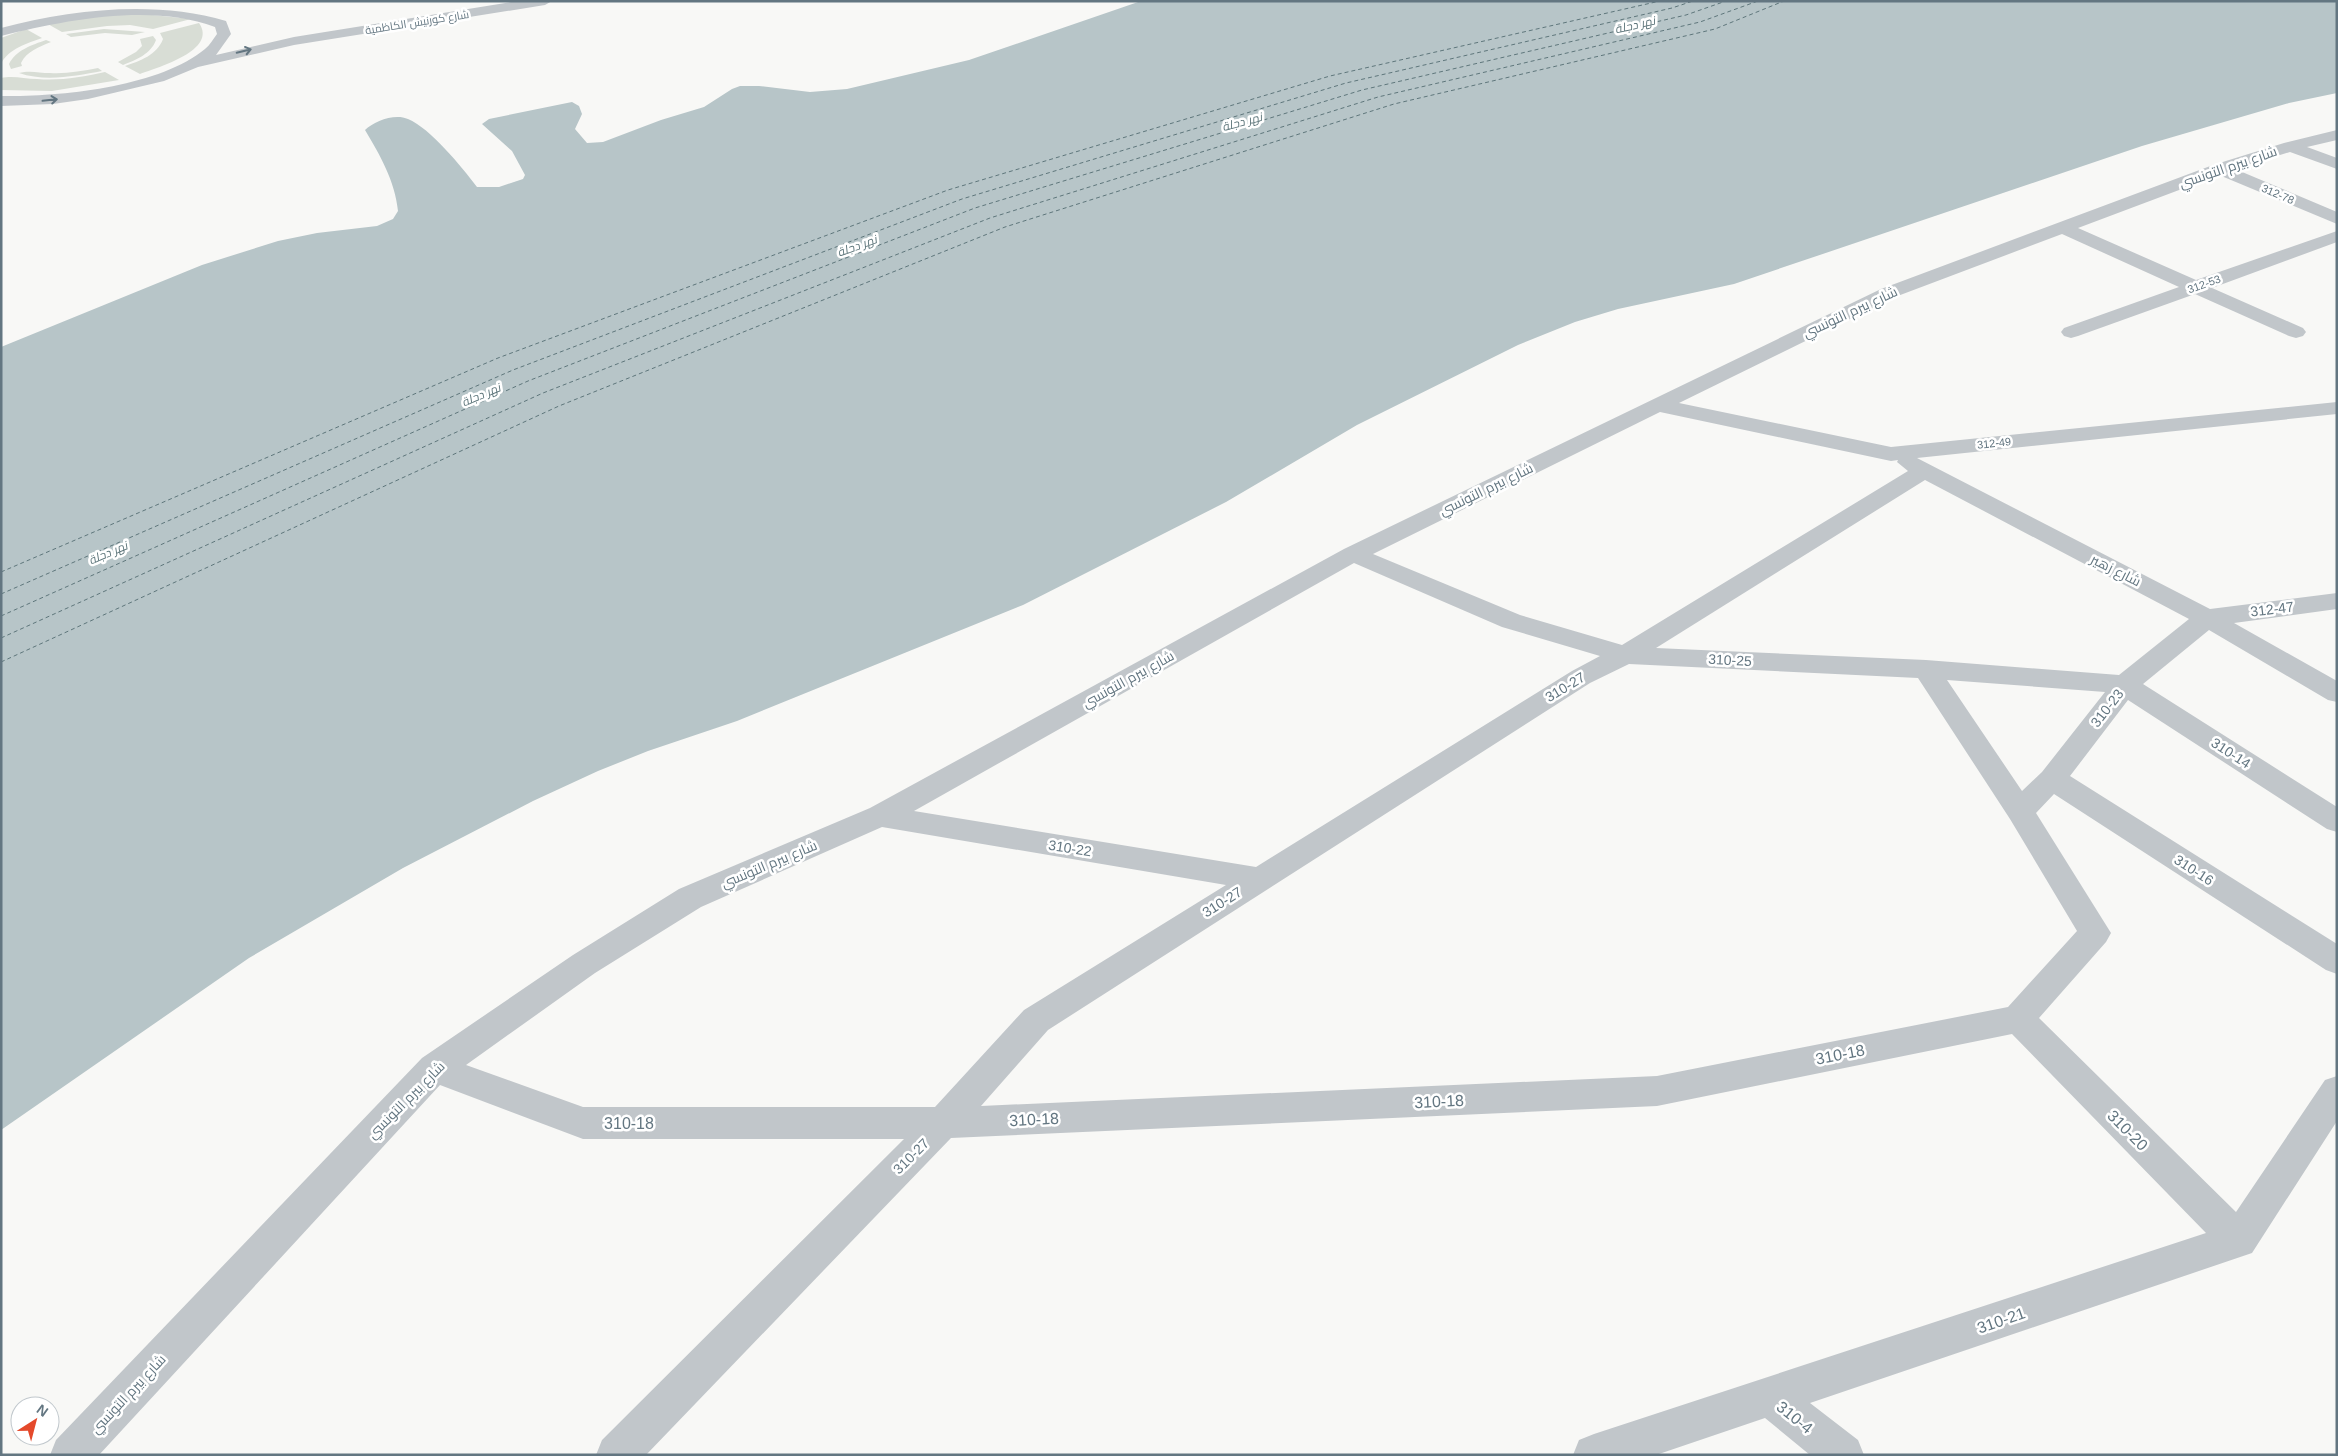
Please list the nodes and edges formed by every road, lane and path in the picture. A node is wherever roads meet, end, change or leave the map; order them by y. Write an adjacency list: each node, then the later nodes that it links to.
1 (123, 1): 3 (street)
2 (540, 2): 9 (street, شارع كورنيش الكاظمية)
3 (82, 12): 4 (street); 5 (street)
4 (32, 22): 6 (street); 8 (street)
5 (221, 24): 7 (street); 11 (street)
6 (1, 25)
7 (236, 28)
8 (1, 32)
9 (349, 32): 10 (street, شارع كورنيش الكاظمية); 11 (street, شارع كورنيش الكاظمية, one-way to 9)
10 (271, 33)
11 (180, 69): 12 (street, one-way to 11)
12 (2, 102)
13 (2337, 135): 14 (street, شارع بيرم التونسي)
14 (2290, 146): 15 (street); 16 (street, شارع بيرم التونسي)
15 (2337, 164)
16 (2219, 169): 17 (street, 312-78); 18 (street, شارع بيرم التونسي)
17 (2337, 219)
18 (2063, 228): 20 (street); 23 (street, شارع بيرم التونسي)
19 (2337, 236): 20 (street, 312-53)
20 (2196, 287): 21 (street, 312-53); 22 (street)
21 (2071, 332)
22 (2296, 332)
23 (1656, 405): 25 (street, 312-49); 27 (street, شارع بيرم التونسي)
24 (2337, 408): 25 (street, 312-49)
25 (1891, 454): 26 (street, شارع زهير)
26 (1924, 471): 29 (street, شارع زهير); 30 (street, 310-27)
27 (1353, 554): 30 (street, 310-25); 36 (street, شارع بيرم التونسي)
28 (2337, 601): 29 (street, 312-47)
29 (2207, 618): 32 (street, 310-23); 33 (street, شارع زهير)
30 (1625, 655): 31 (street, 310-25); 38 (street, 310-27)
31 (1926, 669): 32 (street, 310-25); 35 (street)
32 (2125, 685): 34 (street, 310-23); 37 (street, 310-14)
33 (2337, 693)
34 (2052, 779): 35 (street, 310-23); 39 (street, 310-16)
35 (2020, 811): 40 (street)
36 (880, 816): 38 (street, 310-22); 41 (street, شارع بيرم التونسي)
37 (2337, 821)
38 (1260, 879): 43 (street, 310-27)
39 (2337, 961)
40 (2018, 1019): 43 (street, 310-18); 44 (street, 310-20)
41 (434, 1068): 43 (street, 310-18); 46 (street, شارع بيرم التونسي)
42 (2337, 1091): 44 (street)
43 (944, 1124): 47 (street, 310-27)
44 (2239, 1240): 45 (street, 310-21)
45 (1771, 1397): 48 (street, 310-21); 49 (street, 310-4)
46 (72, 1455)
47 (617, 1455)
48 (1594, 1455)
49 (1843, 1455)

